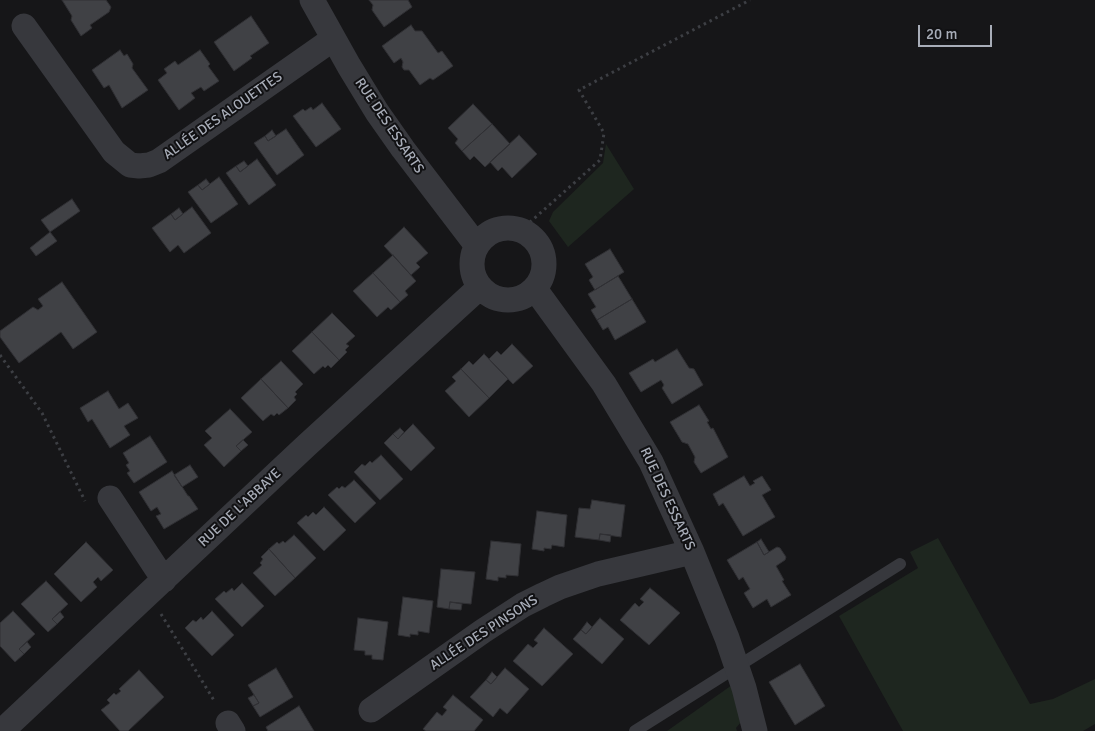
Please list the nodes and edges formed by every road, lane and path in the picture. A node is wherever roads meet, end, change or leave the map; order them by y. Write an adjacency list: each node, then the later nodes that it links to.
1 (312, 0): 4 (street, RUE DES ESSARTS)
2 (750, 0): 5 (path)
3 (24, 26): 4 (street, ALLÉE DES ALOUETTES)
4 (333, 39): 6 (street, RUE DES ESSARTS)
5 (520, 230): 6 (street); 8 (street)
6 (477, 246): 7 (street)
7 (480, 287): 8 (street); 13 (street, RUE DE L'ABBAYE)
8 (535, 289): 11 (street, RUE DES ESSARTS)
9 (0, 355): 10 (path)
10 (110, 498): 13 (street)
11 (692, 552): 14 (street, RUE DES ESSARTS); 15 (street, ALLÉE DES PINSONS)
12 (900, 564): 14 (lane)
13 (156, 587): 16 (path); 17 (street, RUE DE L'ABBAYE)
14 (738, 666): 18 (lane); 19 (street, RUE DES ESSARTS)
15 (371, 710)
16 (231, 727)
17 (2, 731)
18 (636, 731)
19 (754, 731)

